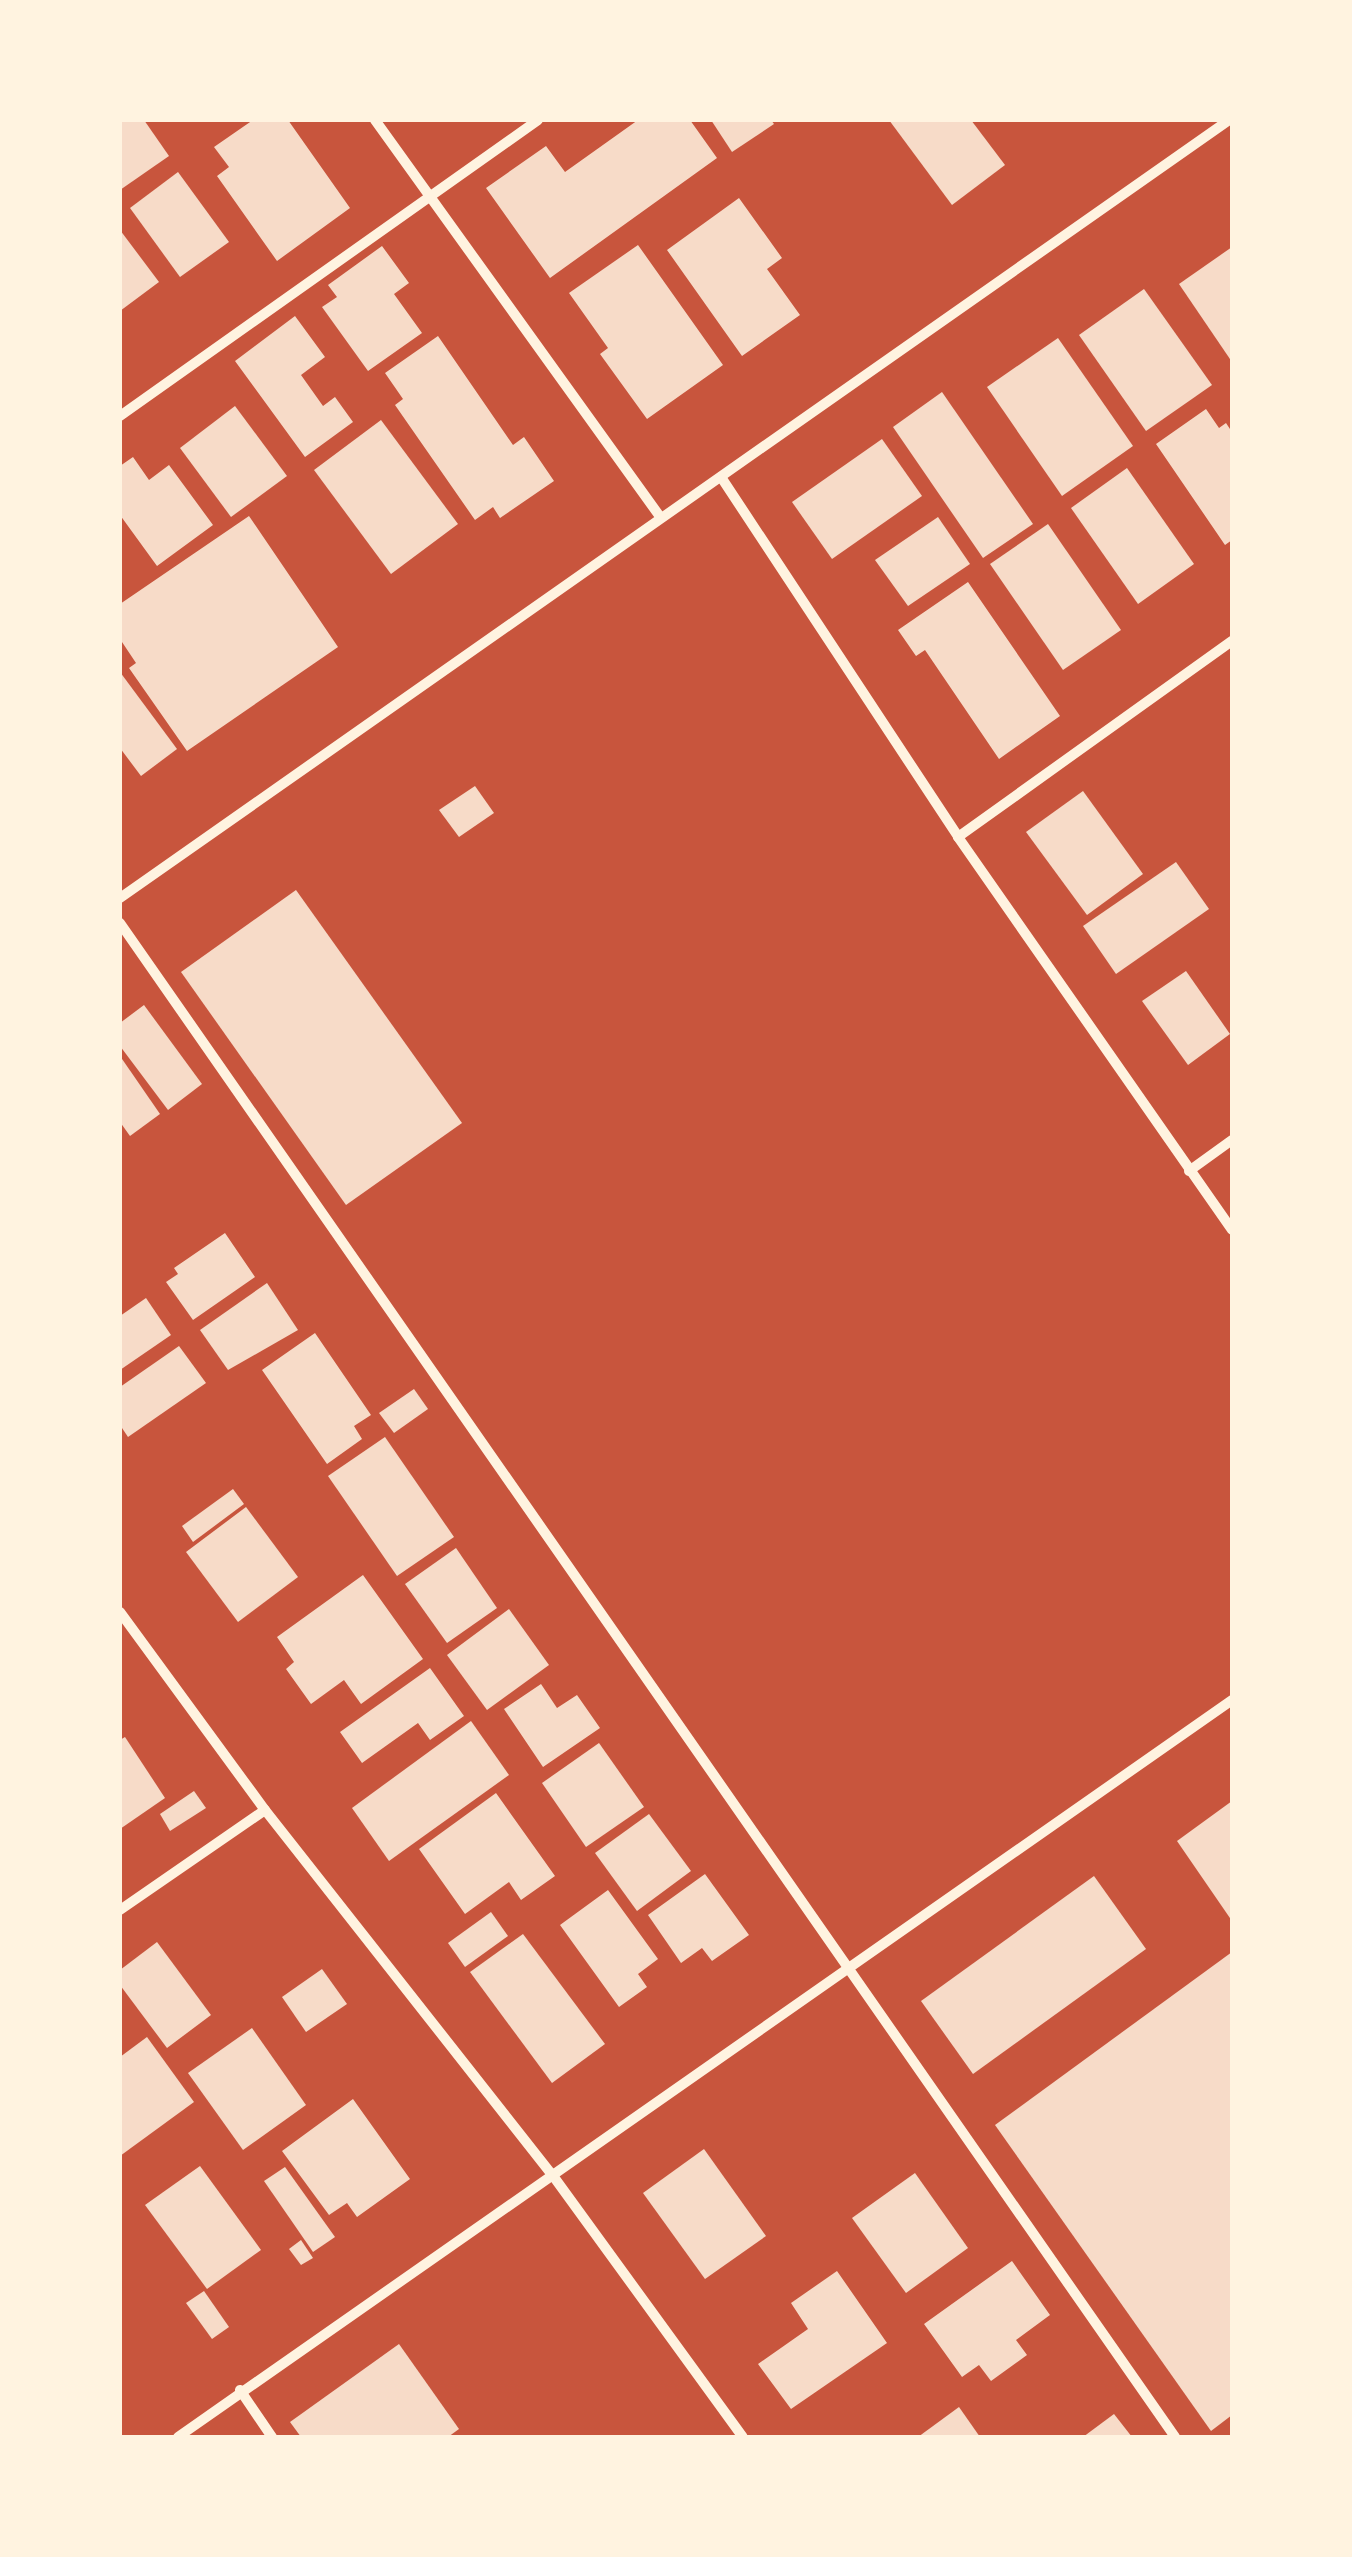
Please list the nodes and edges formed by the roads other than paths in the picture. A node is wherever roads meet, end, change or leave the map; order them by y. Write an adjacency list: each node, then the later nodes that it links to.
1 (374, 120): 4 (street)
2 (538, 120): 4 (street)
3 (1229, 120): 6 (street)
4 (428, 196): 5 (street); 7 (street)
5 (120, 416)
6 (721, 477): 7 (street); 9 (street)
7 (660, 517): 10 (street)
8 (1232, 642): 9 (street)
9 (958, 836): 13 (street)
10 (120, 898)
11 (120, 923): 19 (street)
12 (1232, 1140): 13 (street)
13 (1189, 1171): 14 (street)
14 (1232, 1230)
15 (120, 1612): 17 (street)
16 (1232, 1700): 19 (street)
17 (265, 1810): 18 (street); 20 (street)
18 (120, 1910)
19 (846, 1965): 20 (street); 25 (street)
20 (551, 2173): 21 (street); 24 (street)
21 (240, 2390): 22 (street); 23 (street)
22 (178, 2437)
23 (272, 2437)
24 (744, 2437)
25 (1176, 2437)

